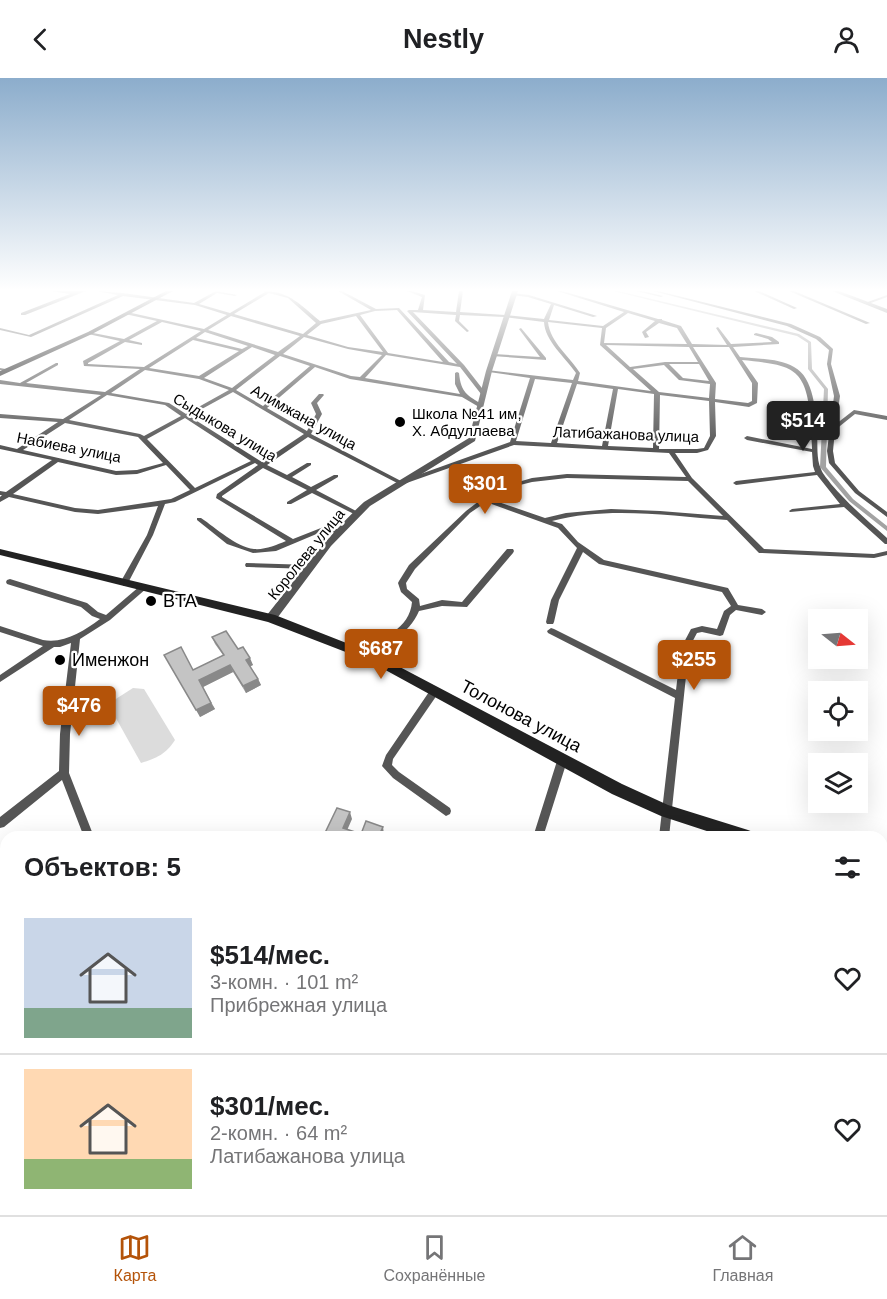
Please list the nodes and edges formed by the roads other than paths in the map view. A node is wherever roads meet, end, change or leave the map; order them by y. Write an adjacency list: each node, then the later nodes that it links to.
1 (66, 344): 35 (main road)
2 (119, 344): 32 (street, Алимжана улица)
3 (181, 344): 32 (street)
4 (216, 344): 21 (street)
5 (249, 344): 18 (street)
6 (292, 344): 23 (street)
7 (334, 344): 22 (street)
8 (379, 344): 22 (street)
9 (430, 344): 26 (street)
10 (440, 344): 31 (street)
11 (497, 344): 24 (street, Королева улица)
12 (533, 344): 24 (street)
13 (557, 344): 43 (street)
14 (602, 344): 34 (street)
15 (607, 344): 19 (street)
16 (760, 344): 20 (street)
17 (825, 344): 62 (street)
18 (252, 345): 21 (street); 23 (street)
19 (690, 345): 20 (street); 28 (street)
20 (729, 346): 25 (street)
21 (244, 351): 40 (street)
22 (386, 353): 26 (street); 41 (street)
23 (281, 354): 30 (street); 47 (street)
24 (494, 355): 36 (street, Королева улица)
25 (738, 358): 53 (street); 61 (street)
26 (447, 363): 31 (street)
27 (665, 363): 28 (street); 34 (street); 44 (street)
28 (701, 363): 44 (street)
29 (56, 364): 45 (street)
30 (313, 366): 41 (street); 55 (street)
31 (462, 366): 48 (street)
32 (142, 368): 40 (street, Алимжана улица); 50 (street)
33 (0, 369): 35 (street)
34 (632, 369): 49 (street)
35 (9, 370): 38 (main road)
36 (489, 371): 39 (street); 48 (street, Королева улица)
37 (457, 373): 52 (street)
38 (0, 374)
39 (533, 377): 43 (street); 66 (street)
40 (200, 378): 47 (street, Алимжана улица)
41 (362, 378): 52 (street)
42 (0, 382): 45 (street, Сыдыкова улица)
43 (575, 382): 46 (street); 67 (street)
44 (713, 382): 53 (street, Латибажанова улица)
45 (21, 384): 50 (street, Сыдыкова улица)
46 (616, 387): 49 (street); 69 (street)
47 (233, 390): 55 (street, Алимжана улица); 57 (street)
48 (483, 393): 54 (street, Королева улица)
49 (657, 393): 53 (street); 70 (street)
50 (108, 394): 57 (street, Сыдыкова улица); 60 (street)
51 (321, 395): 63 (street)
52 (464, 396): 54 (street)
53 (712, 400): 72 (street, Латибажанова улица)
54 (481, 406): 85 (street, Королева улица)
55 (263, 409): 63 (street, Алимжана улица)
56 (0, 416): 60 (street)
57 (187, 416): 65 (street); 75 (street, Сыдыкова улица)
58 (887, 418): 62 (street)
59 (778, 420): 61 (street)
60 (64, 421): 65 (street); 71 (street)
61 (813, 426): 73 (street)
62 (834, 429): 82 (street)
63 (308, 434): 77 (street); 85 (street, Алимжана улица)
64 (747, 438): 73 (street)
65 (143, 440): 76 (street)
66 (513, 443): 67 (street, Латибажанова улица); 85 (street, Латибажанова улица)
67 (554, 444): 69 (street, Латибажанова улица)
68 (0, 447): 71 (street, Набиева улица)
69 (605, 447): 70 (street, Латибажанова улица)
70 (657, 450): 72 (street, Латибажанова улица)
71 (18, 451): 74 (street, Набиева улица)
72 (671, 451): 83 (street)
73 (815, 451): 79 (street)
74 (56, 460): 76 (street, Набиева улица); 89 (street)
75 (255, 461): 77 (street, Сыдыкова улица); 87 (street)
76 (168, 463): 87 (street)
77 (263, 464): 81 (street, Сыдыкова улица); 102 (street)
78 (309, 464): 81 (street)
79 (819, 472): 84 (street); 86 (street)
80 (336, 476): 88 (street)
81 (288, 477): 88 (street, Сыдыкова улица)
82 (844, 478): 84 (street); 97 (street)
83 (690, 479): 90 (street); 98 (street)
84 (826, 480): 94 (street)
85 (401, 483): 96 (street, Королева улица)
86 (736, 483)
87 (194, 490): 92 (street)
88 (311, 490): 93 (street); 96 (street, Сыдыкова улица)
89 (4, 494): 91 (street); 92 (street)
90 (485, 499): 100 (street); 114 (street)
91 (0, 500)
92 (162, 503): 111 (street)
93 (289, 503)
94 (845, 505): 95 (street); 103 (street)
95 (792, 511)
96 (356, 513): 101 (street, Королева улица)
97 (887, 515)
98 (729, 518): 100 (street); 107 (street)
99 (200, 519): 102 (street)
100 (546, 520): 104 (street)
101 (338, 532): 102 (street); 109 (street, Королева улица)
102 (293, 542)
103 (887, 542)
104 (581, 548): 113 (street); 118 (street)
105 (510, 551): 114 (street)
106 (0, 552): 111 (main road, Толонова улица)
107 (887, 553)
108 (249, 566): 109 (street)
109 (311, 567): 117 (street, Королева улица)
110 (10, 582): 116 (street)
111 (124, 583): 112 (main road, Толонова улица)
112 (143, 588): 116 (street); 117 (main road, Толонова улица)
113 (735, 607): 115 (street); 126 (street)
114 (417, 609): 123 (street)
115 (762, 612)
116 (107, 618): 121 (street)
117 (271, 618): 123 (main road, Толонова улица)
118 (550, 622)
119 (0, 629): 122 (street)
120 (551, 631): 126 (street)
121 (76, 637): 122 (street); 128 (street)
122 (51, 645): 124 (street)
123 (363, 654): 125 (main road, Толонова улица)
124 (0, 679)
125 (434, 692): 127 (main road, Толонова улица); 129 (street)
126 (680, 696): 130 (street)
127 (562, 761): 130 (main road, Толонова улица); 133 (street)
128 (64, 773): 131 (street); 132 (street)
129 (446, 811)
130 (666, 811): 134 (street); 135 (main road, Толонова улица)
131 (0, 823)
132 (87, 831)
133 (540, 831)
134 (664, 831)
135 (729, 831)

